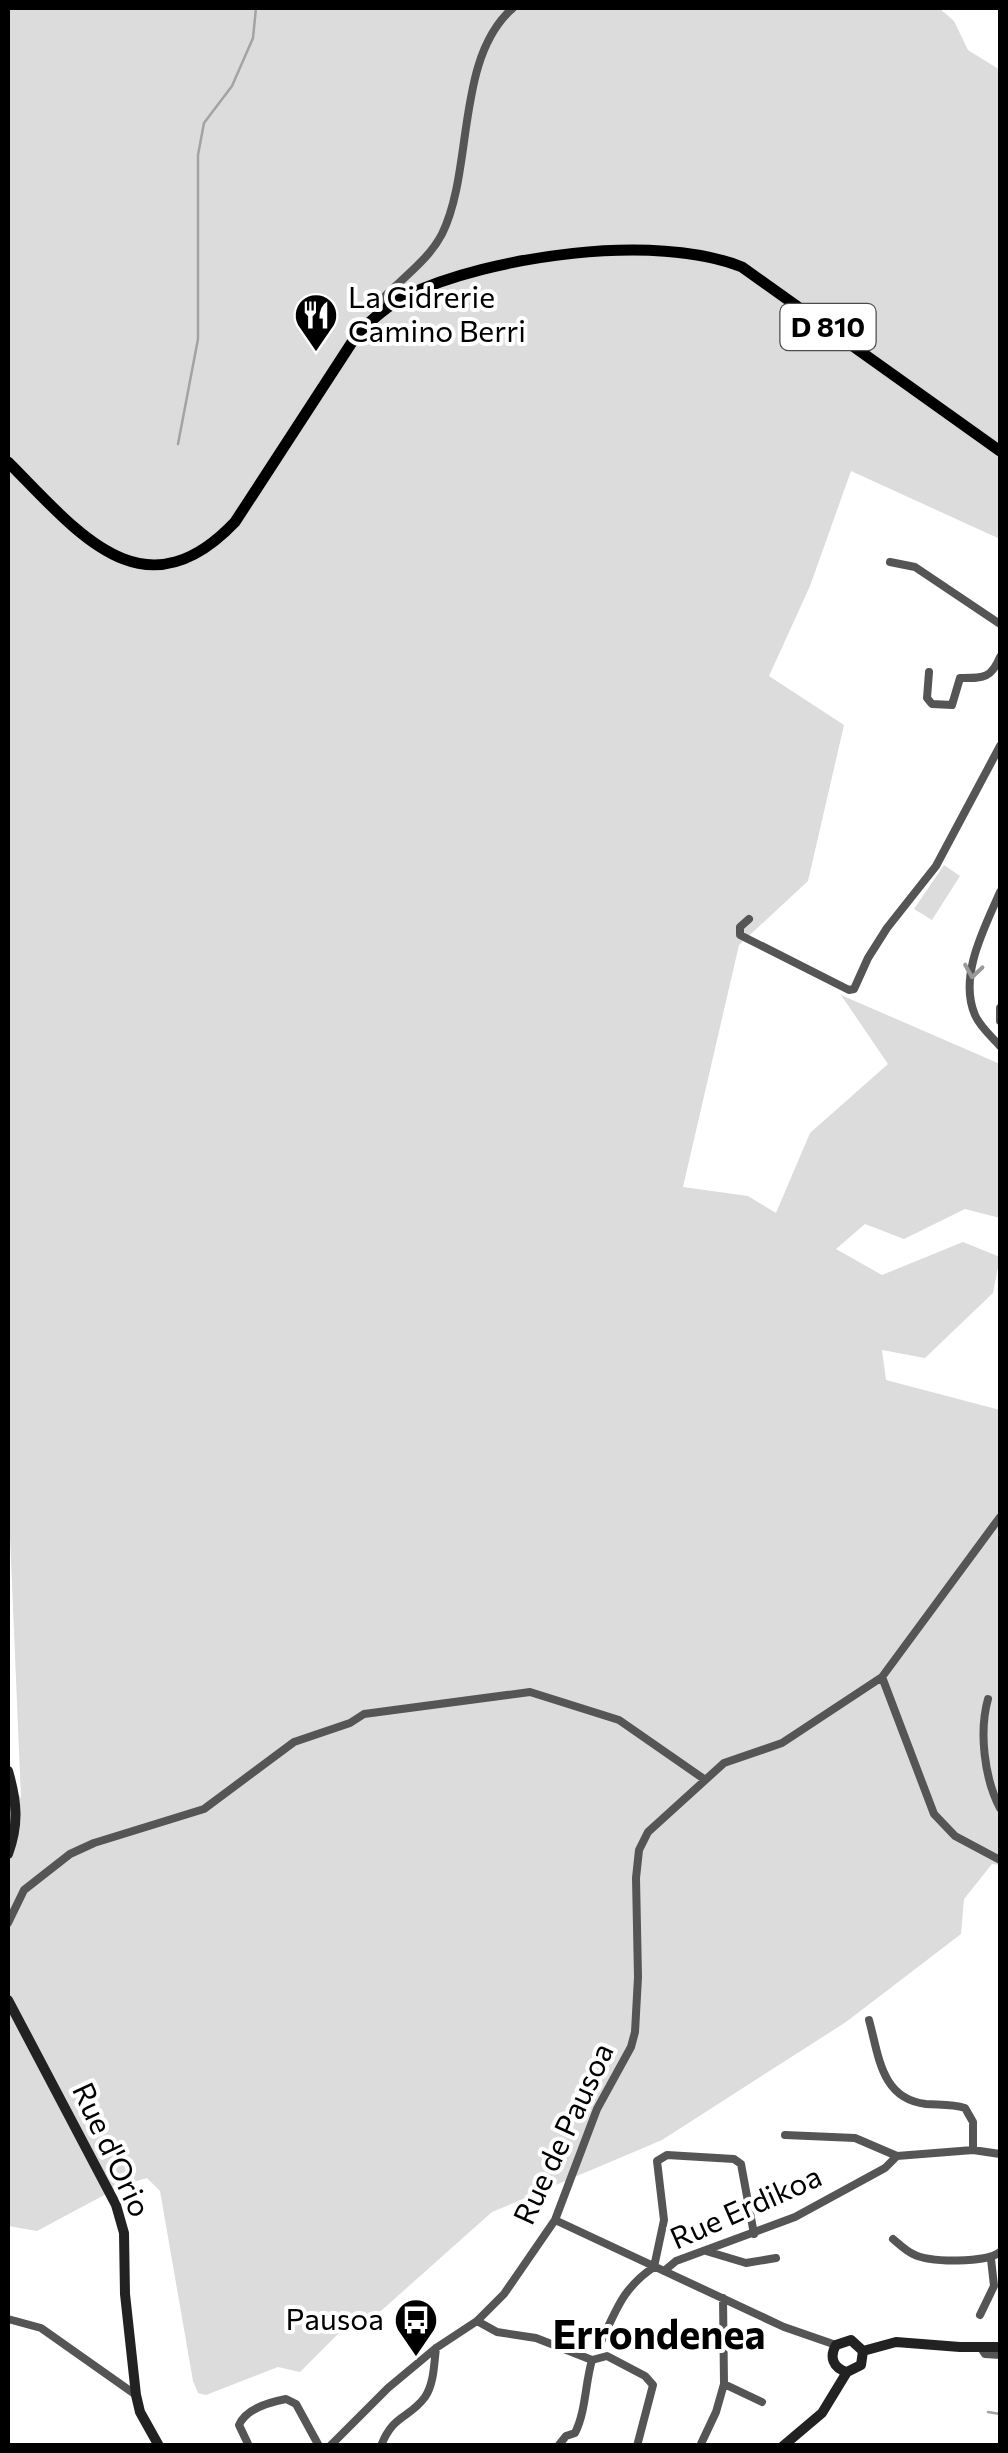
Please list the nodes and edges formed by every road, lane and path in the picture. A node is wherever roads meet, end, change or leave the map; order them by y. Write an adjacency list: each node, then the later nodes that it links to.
1 (493, 8): 3 (street)
2 (513, 8): 3 (street)
3 (505, 14): 4 (street)
4 (384, 309): 5 (main road, D 810); 6 (main road, D 810)
5 (1000, 451)
6 (8, 462)
7 (890, 562): 8 (street)
8 (1000, 624)
9 (1000, 657): 10 (street)
10 (928, 672)
11 (1000, 746): 13 (street)
12 (1000, 892): 16 (street, one-way to 16)
13 (749, 919)
14 (1000, 1008): 15 (street)
15 (1000, 1021)
16 (1000, 1046)
17 (1000, 1517): 18 (street, Rue de Pausoa)
18 (882, 1677): 21 (street, Rue de Pausoa); 24 (street)
19 (988, 1699): 22 (street)
20 (8, 1771): 23 (street)
21 (704, 1779): 25 (street); 32 (street, Rue de Pausoa)
22 (1000, 1808)
23 (8, 1854)
24 (1000, 1860)
25 (8, 1923)
26 (8, 2000): 55 (street, Rue d'Orio)
27 (869, 2020): 29 (street)
28 (785, 2135): 31 (street)
29 (973, 2150): 30 (street); 31 (street)
30 (1000, 2154)
31 (897, 2156): 33 (street, Rue Erdikoa)
32 (554, 2220): 39 (street); 44 (street, Rue de Pausoa)
33 (754, 2234): 35 (street, Rue Erdikoa); 39 (street)
34 (893, 2240): 38 (street)
35 (706, 2251): 37 (street); 40 (street, Rue Erdikoa)
36 (1000, 2252): 38 (street)
37 (776, 2258)
38 (992, 2259): 42 (street)
39 (654, 2267): 40 (street); 45 (street)
40 (664, 2270): 41 (street)
41 (723, 2298): 46 (street); 54 (street)
42 (980, 2315)
43 (8, 2319): 55 (street)
44 (478, 2321): 48 (street, Rue de Pausoa); 52 (street)
45 (602, 2340)
46 (836, 2345): 50 (street); 53 (street)
47 (1000, 2346): 49 (street)
48 (436, 2348): 60 (street, Rue de Pausoa); 61 (street)
49 (981, 2348): 50 (street); 51 (street)
50 (863, 2351): 53 (street)
51 (1000, 2355)
52 (592, 2360): 62 (street); 63 (street)
53 (846, 2372): 65 (street)
54 (724, 2384): 56 (street); 64 (street)
55 (136, 2395): 57 (street, Rue d'Orio)
56 (762, 2402)
57 (159, 2446)
58 (248, 2446): 59 (street)
59 (319, 2446)
60 (330, 2446)
61 (380, 2446)
62 (558, 2446)
63 (637, 2446)
64 (700, 2446)
65 (783, 2446)

